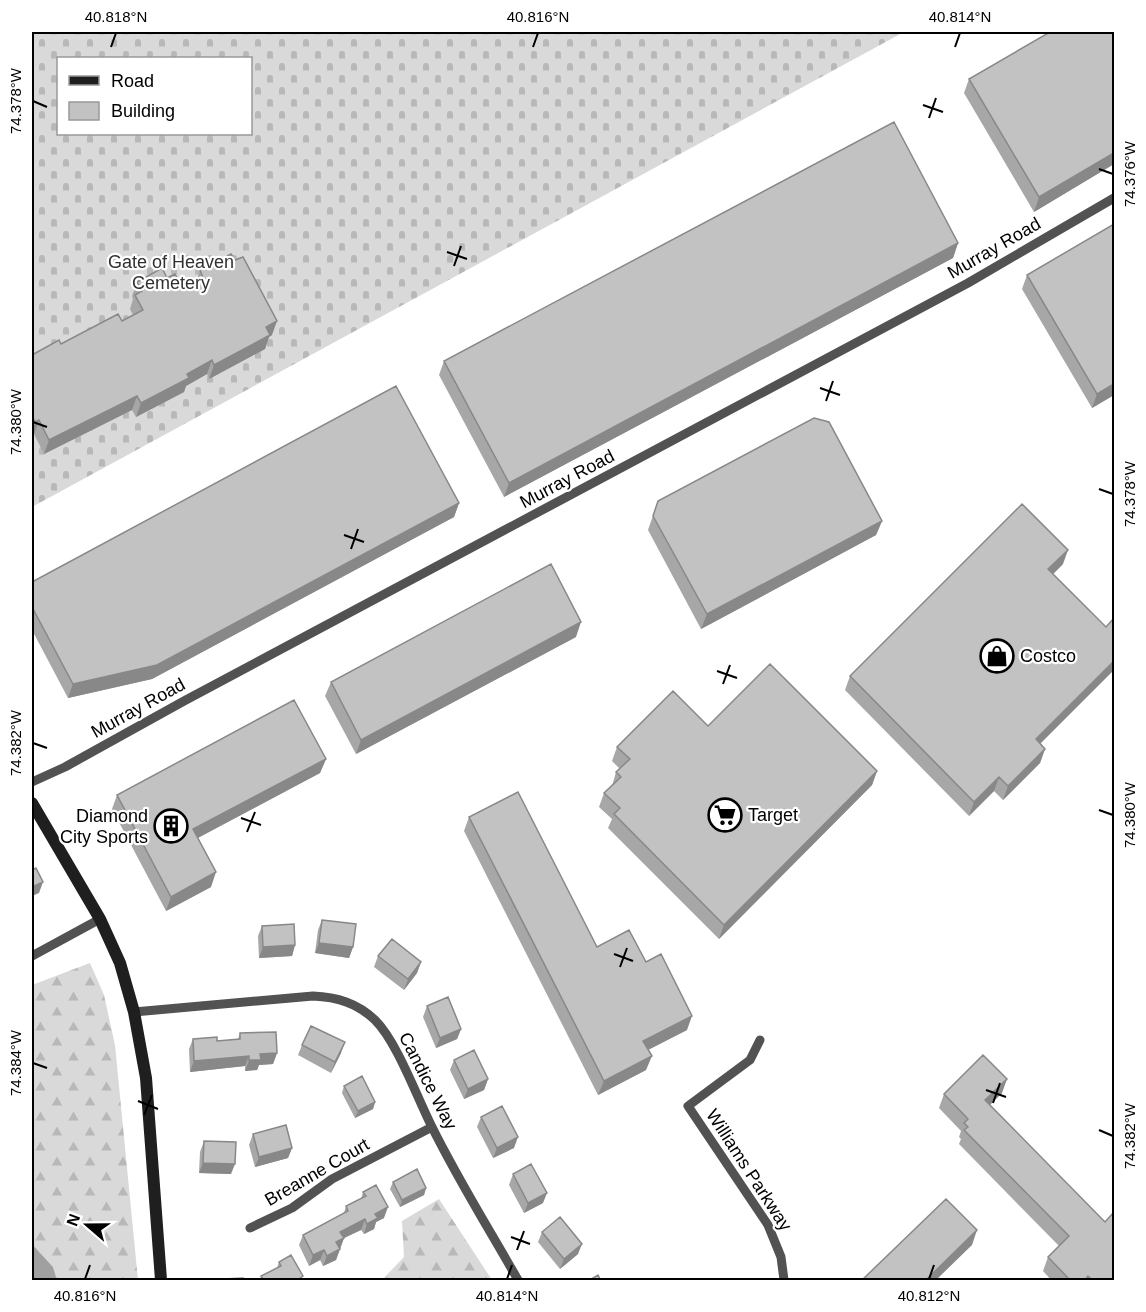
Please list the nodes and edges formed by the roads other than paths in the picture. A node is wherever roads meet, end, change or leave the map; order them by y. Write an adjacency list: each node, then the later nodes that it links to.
1 (1114, 198): 2 (street, Murray Road)
2 (32, 782)
3 (32, 803): 4 (main road)
4 (100, 919): 5 (street); 6 (main road)
5 (32, 956)
6 (134, 1012): 8 (street, Candice Way); 10 (main road)
7 (760, 1040): 12 (street, Williams Parkway)
8 (432, 1127): 9 (street, Breanne Court); 11 (street, Candice Way)
9 (250, 1228)
10 (161, 1281)
11 (518, 1281)
12 (784, 1281)

